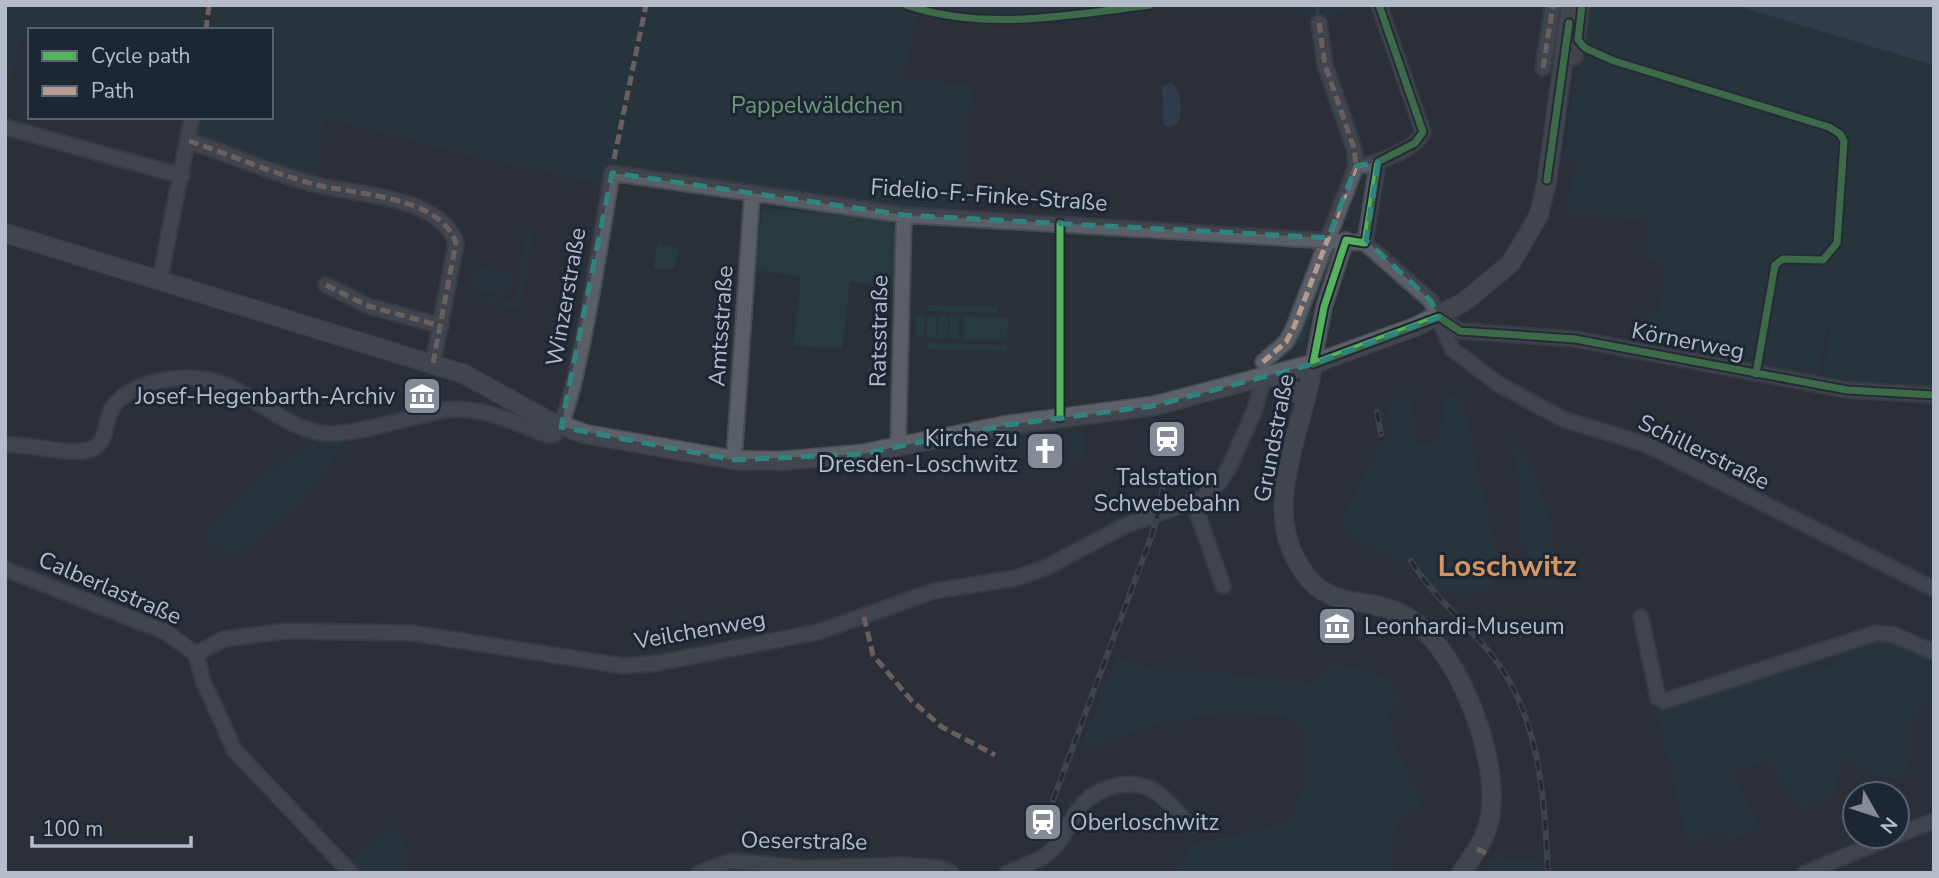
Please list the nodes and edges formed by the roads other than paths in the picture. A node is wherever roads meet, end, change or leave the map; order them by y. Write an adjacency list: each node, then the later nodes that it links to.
1 (1379, 5): 11 (street)
2 (1553, 5): 7 (street)
3 (1571, 5): 23 (main road)
4 (1582, 5): 6 (street)
5 (1319, 23): 12 (street)
6 (1579, 48)
7 (1544, 68)
8 (192, 119): 10 (street)
9 (5, 127): 14 (street)
10 (189, 141): 14 (street); 24 (street)
11 (1378, 162): 12 (street); 20 (street)
12 (1356, 166): 18 (street)
13 (612, 173): 15 (street, Fidelio-F.-Finke-Straße); 30 (street, Winzerstraße)
14 (182, 176): 21 (street)
15 (751, 195): 16 (street, Fidelio-F.-Finke-Straße); 33 (street, Amtsstraße)
16 (904, 215): 18 (street, Fidelio-F.-Finke-Straße); 32 (street, Ratsstraße)
17 (5, 233): 21 (main road)
18 (1328, 238): 19 (street, Fidelio-F.-Finke-Straße); 27 (street)
19 (1346, 240): 20 (street, Fidelio-F.-Finke-Straße); 26 (street)
20 (1366, 243): 23 (street)
21 (160, 279): 25 (main road)
22 (326, 285): 24 (street)
23 (1439, 317): 26 (main road); 28 (street, Körnerweg); 37 (street, Schillerstraße)
24 (441, 326): 25 (street)
25 (433, 363): 30 (main road)
26 (1313, 364): 27 (main road); 29 (main road, Grundstraße)
27 (1266, 371): 29 (main road); 32 (main road); 34 (street, Veilchenweg)
28 (1934, 395)
29 (1306, 400): 49 (main road, Grundstraße)
30 (561, 427): 31 (street); 33 (main road)
31 (5, 445)
32 (898, 448): 33 (main road)
33 (734, 460)
34 (1193, 501): 36 (street); 40 (street, Veilchenweg)
35 (5, 569): 40 (street, Calberlastraße)
36 (1223, 586)
37 (1934, 589)
38 (1641, 617): 39 (street)
39 (1934, 652)
40 (196, 654): 45 (street)
41 (1934, 821): 43 (street)
42 (1189, 825): 48 (street)
43 (1911, 829)
44 (1860, 850): 50 (street)
45 (351, 873)
46 (699, 873): 47 (street, Oeserstraße)
47 (951, 873)
48 (1007, 873)
49 (1461, 873)
50 (1805, 873)

